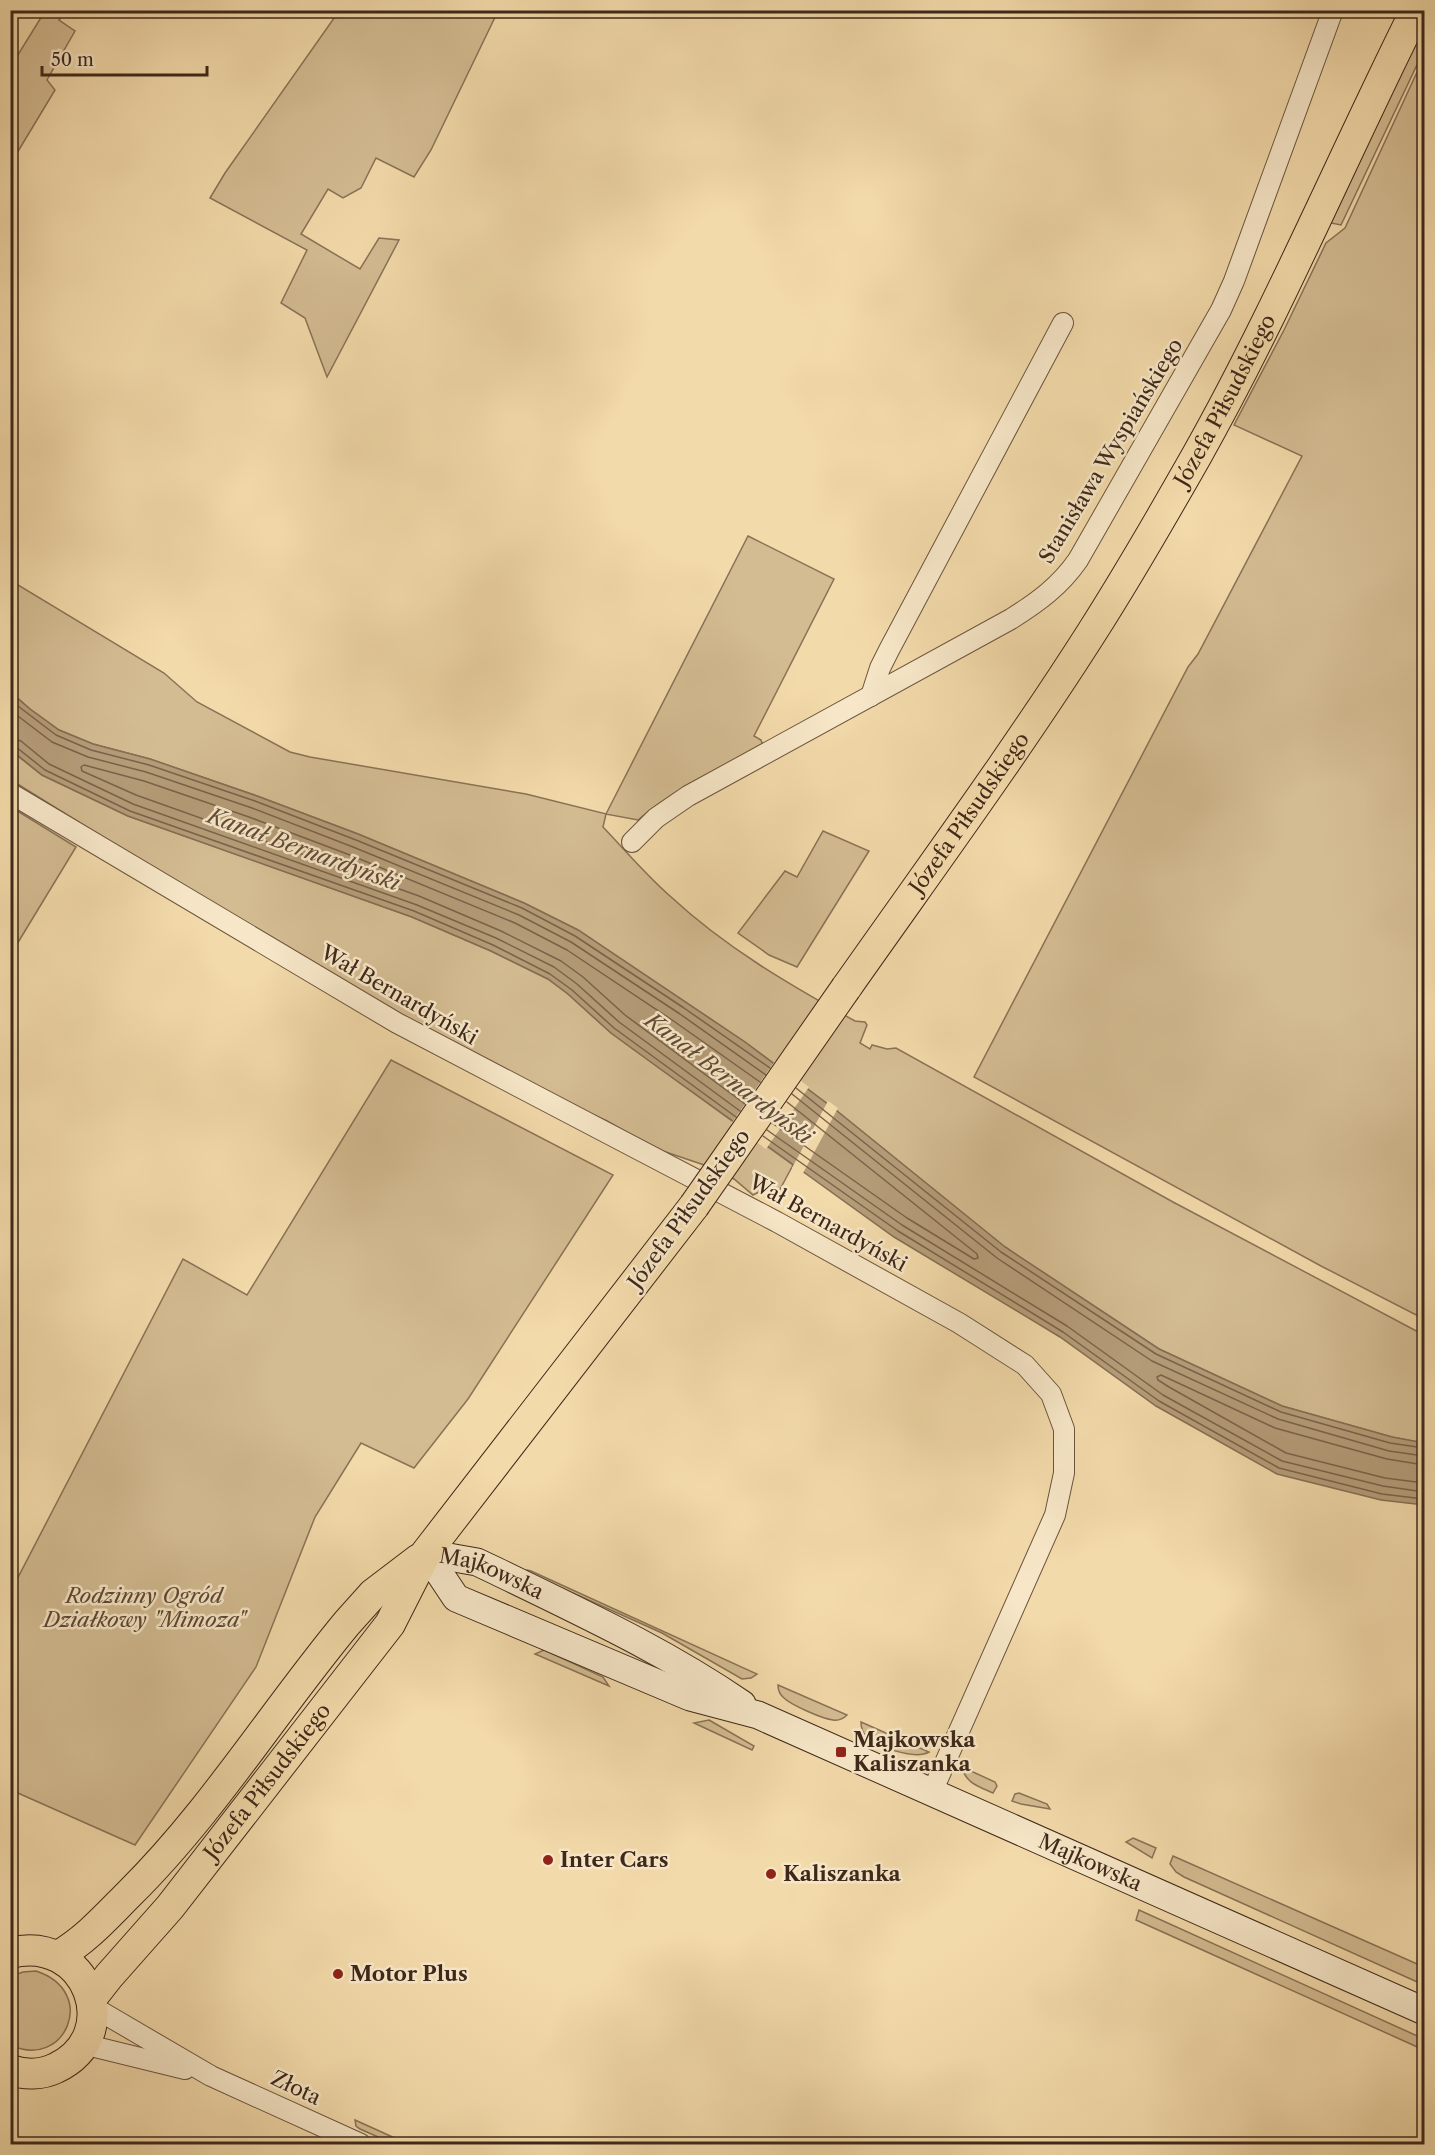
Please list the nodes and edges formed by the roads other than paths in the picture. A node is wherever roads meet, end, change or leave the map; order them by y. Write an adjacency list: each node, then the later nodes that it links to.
1 (1333, 10): 4 (street, Stanisława Wyspiańskiego)
2 (1416, 10): 7 (main road, Józefa Piłsudskiego, bridge)
3 (1063, 323): 4 (street)
4 (871, 696): 6 (street, Stanisława Wyspiańskiego)
5 (10, 793): 9 (street, Wał Bernardyński)
6 (632, 842)
7 (426, 1553): 8 (main road, Majkowska); 8 (main road, Majkowska); 11 (main road, Józefa Piłsudskiego); 12 (main road, Józefa Piłsudskiego)
8 (758, 1715): 9 (main road, Majkowska)
9 (932, 1792): 13 (main road, Majkowska)
10 (10, 1953): 11 (main road)
11 (58, 1956): 12 (main road)
12 (92, 2003): 14 (main road); 15 (street, Złota)
13 (1425, 2011)
14 (83, 2044): 15 (street, Złota); 16 (main road)
15 (211, 2076): 17 (street, Złota)
16 (16, 2079)
17 (362, 2145)

